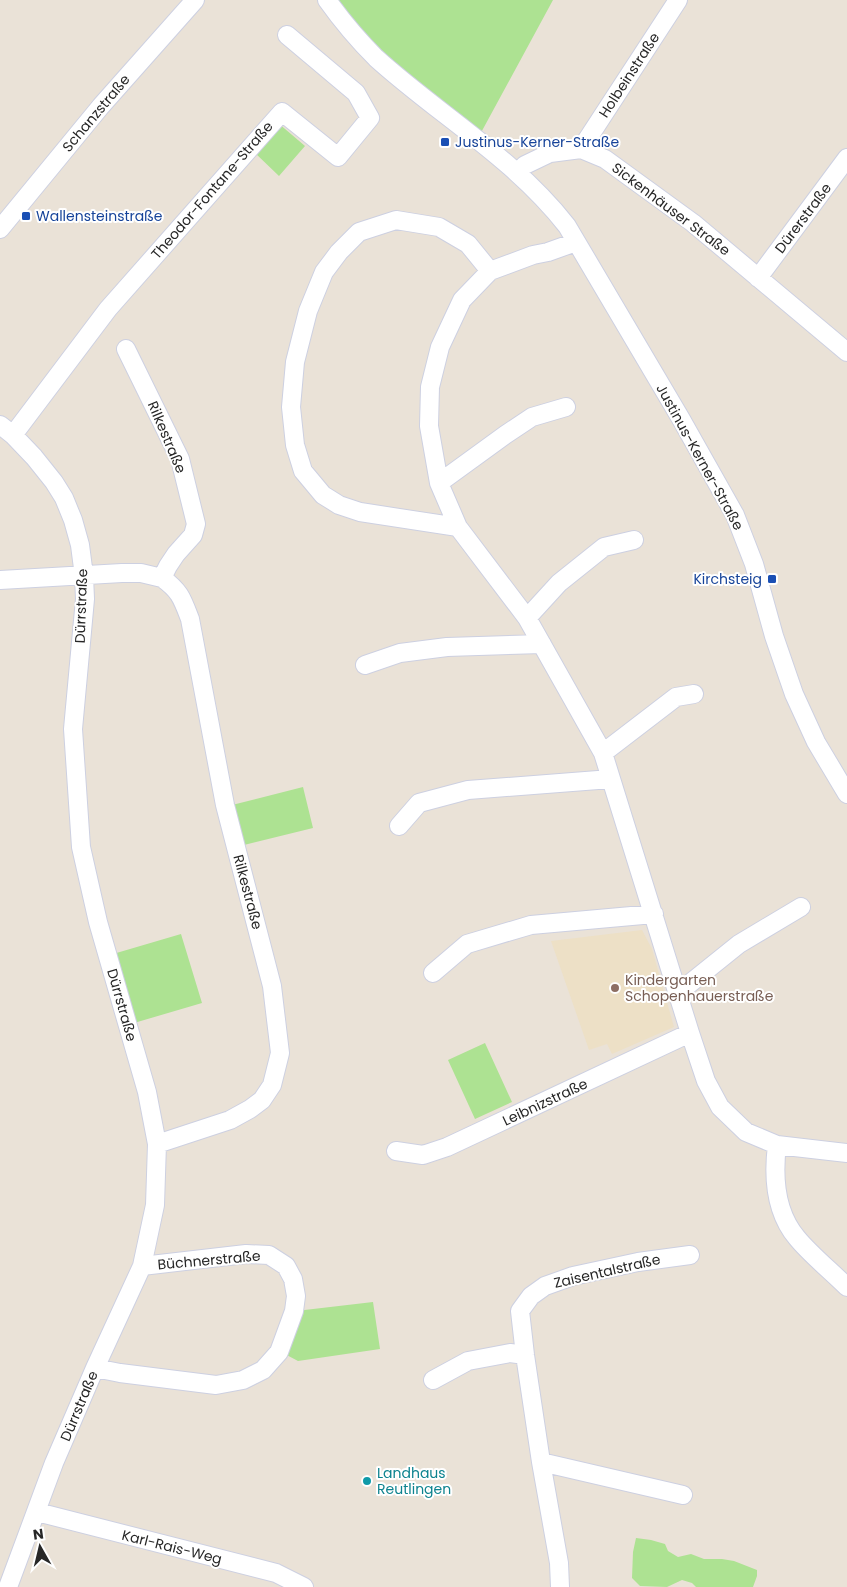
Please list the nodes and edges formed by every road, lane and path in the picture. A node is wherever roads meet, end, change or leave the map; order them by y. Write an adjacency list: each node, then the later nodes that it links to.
1 (195, 0): 8 (street, Schanzstraße)
2 (327, 0): 7 (street)
3 (678, 0): 5 (street, Holbeinstraße)
4 (287, 35): 15 (street, Theodor-Fontane-Straße)
5 (581, 149): 7 (street, Sickenhäuser Straße); 11 (street, Sickenhäuser Straße)
6 (847, 158): 11 (street, Dürerstraße)
7 (518, 173): 9 (street, Justinus-Kerner-Straße)
8 (0, 229)
9 (576, 242): 10 (street); 28 (street, Justinus-Kerner-Straße)
10 (490, 271): 16 (street); 17 (street)
11 (758, 278): 13 (street, Sickenhäuser Straße)
12 (126, 349): 20 (street, Rilkestraße)
13 (847, 352)
14 (566, 407): 16 (street)
15 (6, 430): 19 (street, Dürrstraße)
16 (439, 483): 17 (street)
17 (458, 527): 22 (street)
18 (634, 540): 22 (street)
19 (84, 576): 20 (street); 21 (street); 35 (street, Dürrstraße)
20 (162, 578): 35 (street, Rilkestraße)
21 (0, 580)
22 (527, 618): 23 (street)
23 (542, 644): 24 (street); 26 (street)
24 (365, 665)
25 (694, 694): 26 (street)
26 (603, 753): 27 (street)
27 (612, 779): 29 (street); 31 (street)
28 (847, 794)
29 (399, 826)
30 (801, 907): 33 (street)
31 (654, 914): 32 (street); 33 (street)
32 (433, 973)
33 (678, 993): 34 (street)
34 (690, 1034): 36 (street); 37 (street, Leibnizstraße)
35 (157, 1144): 40 (street, Dürrstraße)
36 (777, 1145): 38 (street); 41 (street)
37 (396, 1151)
38 (847, 1153)
39 (690, 1255): 42 (street, Zaisentalstraße)
40 (142, 1266): 43 (street, Dürrstraße); 43 (street, Büchnerstraße)
41 (847, 1287)
42 (525, 1356): 44 (street); 45 (street, Zaisentalstraße)
43 (95, 1368): 47 (street, Dürrstraße)
44 (433, 1380)
45 (541, 1462): 46 (street); 50 (street, Zaisentalstraße)
46 (683, 1495)
47 (37, 1512): 48 (street, Dürrstraße); 49 (street, Karl-Rais-Weg)
48 (8, 1587)
49 (304, 1587)
50 (560, 1587)

